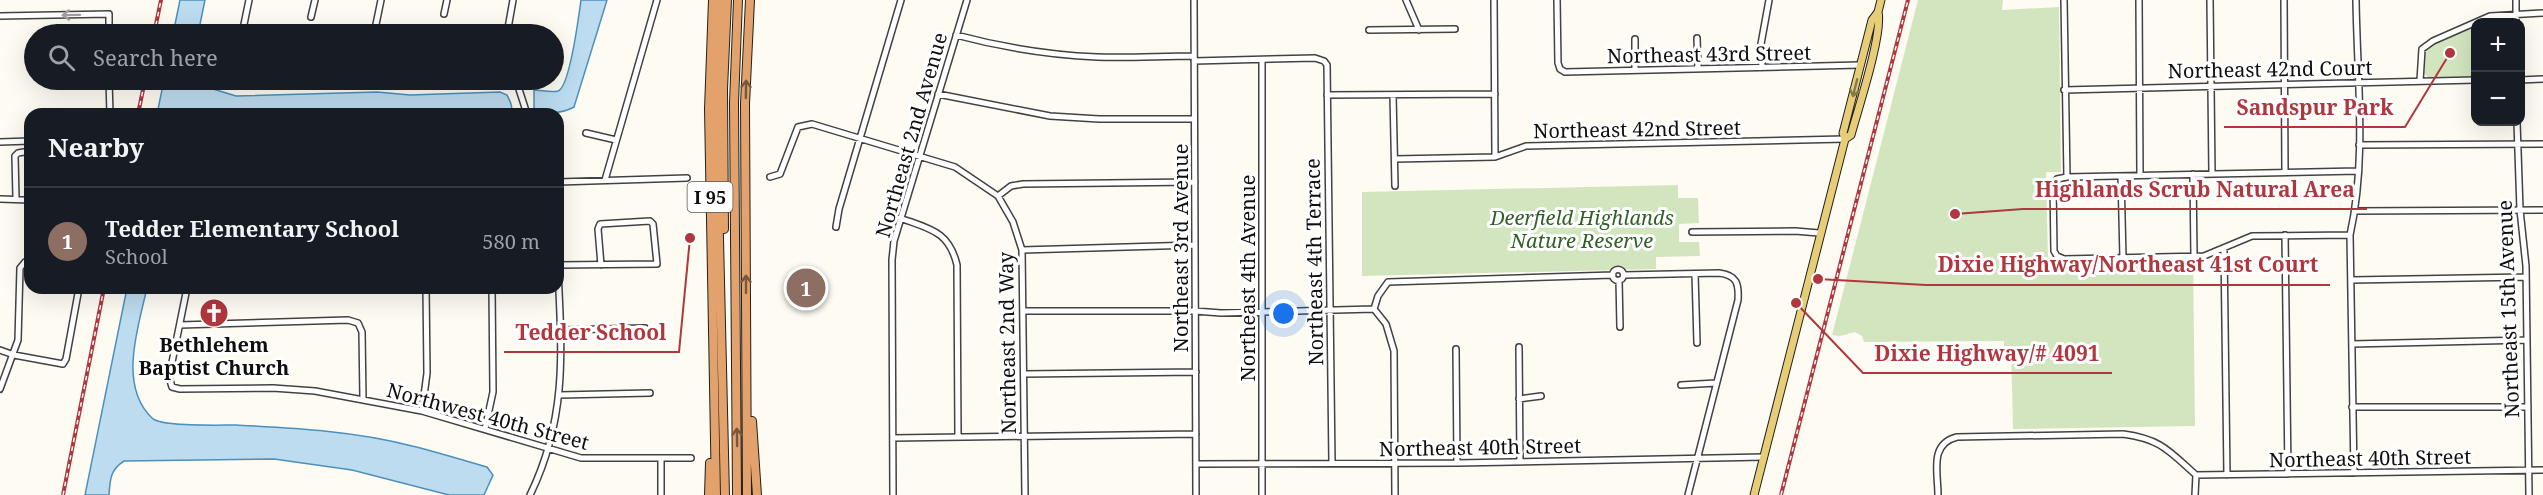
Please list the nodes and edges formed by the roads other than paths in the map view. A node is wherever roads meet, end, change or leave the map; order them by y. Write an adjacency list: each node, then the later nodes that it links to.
1 (249, 0): 34 (street)
2 (315, 0): 31 (street)
3 (381, 0): 35 (street)
4 (447, 0): 28 (street)
5 (513, 0): 36 (street)
6 (657, 0): 71 (street)
7 (713, 0): 150 (highway, I 95)
8 (720, 0): 155 (highway)
9 (727, 0): 155 (highway)
10 (738, 0): 45 (highway)
11 (749, 0): 45 (highway); 143 (highway, I 95, one-way to 11)
12 (901, 0): 70 (street)
13 (967, 0): 40 (street, Northeast 2nd Avenue)
14 (1194, 0): 43 (street, Northeast 3rd Avenue)
15 (1406, 0): 39 (street)
16 (1494, 0): 62 (street)
17 (1557, 0): 49 (street, Northeast 43rd Street)
18 (1769, 0): 47 (street)
19 (1881, 0): 26 (main road)
20 (2064, 0): 60 (street)
21 (2139, 0): 57 (street)
22 (2210, 0): 56 (street)
23 (2284, 0): 55 (street)
24 (2356, 0): 54 (street)
25 (2516, 0): 29 (street)
26 (1878, 12): 46 (main road); 72 (main road)
27 (2543, 13): 29 (street)
28 (444, 14)
29 (2516, 14): 32 (street); 53 (street)
30 (0, 16): 33 (street, one-way to 30)
31 (311, 17)
32 (2516, 18)
33 (109, 24)
34 (244, 24)
35 (376, 24)
36 (509, 24)
37 (1455, 29): 39 (street)
38 (1369, 30): 39 (street)
39 (1419, 30)
40 (956, 35): 43 (street); 61 (street, Northeast 2nd Avenue)
41 (1697, 38): 48 (street)
42 (1635, 39): 49 (street)
43 (1194, 59): 44 (street); 67 (street, Northeast 3rd Avenue)
44 (1262, 60): 63 (street, Northeast 4th Terrace); 131 (street, Northeast 4th Avenue)
45 (735, 64): 186 (highway, one-way to 45)
46 (1860, 65): 47 (street, Northeast 43rd Street); 72 (main road, one-way to 72)
47 (1762, 67): 48 (street, Northeast 43rd Street)
48 (1698, 69): 49 (street, Northeast 43rd Street)
49 (1635, 70)
50 (2543, 79): 52 (street)
51 (2471, 80): 53 (street, Northeast 42nd Court)
52 (2525, 80)
53 (2420, 81): 54 (street, Northeast 42nd Court)
54 (2357, 82): 55 (street, Northeast 42nd Court); 77 (street)
55 (2285, 84): 56 (street, Northeast 42nd Court); 83 (street)
56 (2211, 85): 57 (street, Northeast 42nd Court); 85 (street)
57 (2140, 86): 60 (street, Northeast 42nd Court); 87 (street)
58 (109, 90): 65 (street)
59 (519, 90): 66 (street)
60 (2064, 90): 89 (street)
61 (938, 94): 67 (street); 79 (street, Northeast 2nd Avenue)
62 (1495, 94): 64 (street); 80 (street)
63 (1327, 95): 64 (street); 130 (street, Northeast 4th Terrace)
64 (1393, 95): 81 (street)
65 (110, 108)
66 (525, 108)
67 (1194, 120): 93 (street, Northeast 3rd Avenue)
68 (2517, 126): 75 (street, Northeast 15th Avenue)
69 (586, 133): 71 (street)
70 (861, 139): 79 (street); 88 (street); 103 (street)
71 (616, 140): 91 (street)
72 (1845, 140): 80 (street, Northeast 42nd Street); 105 (main road)
73 (24, 141): 74 (street)
74 (0, 142)
75 (2517, 144): 76 (street); 77 (street); 99 (street, Northeast 15th Avenue)
76 (2543, 144)
77 (2359, 145): 82 (street)
78 (24, 152): 96 (street)
79 (919, 157): 95 (street); 102 (street, Northeast 2nd Avenue)
80 (1495, 157): 81 (street, Northeast 42nd Street)
81 (1395, 159): 94 (street)
82 (2358, 171): 83 (street); 101 (street)
83 (2285, 172): 85 (street)
84 (2193, 174): 85 (street); 87 (street); 111 (street)
85 (2212, 174)
86 (2121, 176): 87 (street); 89 (street); 112 (street)
87 (2140, 176)
88 (770, 177)
89 (2067, 177): 112 (street)
90 (687, 178): 91 (street)
91 (604, 180): 92 (street)
92 (564, 182)
93 (1195, 182): 95 (street); 108 (street, Northeast 3rd Avenue)
94 (1395, 186)
95 (998, 196): 110 (street, Northeast 2nd Way)
96 (16, 198): 97 (street); 98 (street)
97 (0, 199)
98 (24, 199)
99 (2520, 210): 100 (street); 101 (street); 119 (street, Northeast 15th Avenue)
100 (2543, 210)
101 (2355, 211): 107 (street)
102 (900, 218): 162 (street); 163 (street, Northeast 2nd Avenue)
103 (837, 227)
104 (1692, 232): 105 (street)
105 (1820, 233): 165 (main road)
106 (2285, 235): 107 (street); 109 (street); 178 (street)
107 (2350, 235): 121 (street)
108 (1195, 245): 110 (street); 129 (street, Northeast 3rd Avenue)
109 (2224, 249): 111 (street); 180 (street)
110 (1022, 250): 128 (street, Northeast 2nd Way)
111 (2194, 256): 112 (street)
112 (2123, 258)
113 (24, 263): 142 (street)
114 (564, 265): 115 (street)
115 (601, 265): 115 (street)
116 (1695, 274): 118 (street); 137 (street); 146 (street)
117 (1613, 275): 118 (street); 120 (street); 127 (street)
118 (1624, 275): 120 (street)
119 (2526, 277): 121 (street); 136 (street, Northeast 15th Avenue)
120 (1619, 280): 133 (street)
121 (2352, 280): 138 (street)
122 (79, 294): 142 (street)
123 (186, 294): 132 (street)
124 (426, 294): 158 (street)
125 (492, 294): 159 (street)
126 (559, 294): 135 (street)
127 (1374, 309): 130 (street); 174 (street)
128 (1023, 311): 129 (street); 145 (street, Northeast 2nd Way)
129 (1195, 311): 131 (street); 144 (street, Northeast 3rd Avenue)
130 (1331, 311): 131 (street); 170 (street, Northeast 4th Terrace)
131 (1262, 312): 173 (street, Northeast 4th Avenue)
132 (180, 325): 153 (street); 153 (street, Northwest 40th Street)
133 (1620, 327)
134 (645, 328): 135 (street)
135 (561, 330): 151 (street)
136 (2527, 340): 138 (street); 157 (street, Northeast 15th Avenue)
137 (1697, 343)
138 (2352, 344): 156 (street)
139 (1519, 347): 154 (street)
140 (1456, 349): 171 (street)
141 (0, 350): 142 (street)
142 (14, 355): 148 (street)
143 (747, 372): 187 (highway, I 95); 188 (highway)
144 (1196, 372): 145 (street); 160 (street, Northeast 3rd Avenue)
145 (1024, 374): 161 (street, Northeast 2nd Way)
146 (1716, 383): 147 (street); 168 (street)
147 (1682, 385)
148 (0, 389)
149 (650, 393): 151 (street)
150 (715, 394): 183 (highway); 184 (highway, I 95)
151 (561, 395): 164 (street)
152 (1542, 396): 154 (street)
153 (363, 399): 158 (street, Northwest 40th Street)
154 (1519, 399): 169 (street)
155 (724, 406): 185 (highway)
156 (2352, 407): 157 (street); 177 (street)
157 (2528, 407): 175 (street, Northeast 15th Avenue)
158 (422, 411): 159 (street, Northwest 40th Street)
159 (485, 429): 164 (street, Northwest 40th Street)
160 (1196, 434): 161 (street); 172 (street, Northeast 3rd Avenue)
161 (1025, 436): 162 (street); 190 (street, Northeast 2nd Way)
162 (958, 437): 163 (street)
163 (893, 438): 189 (street, Northeast 2nd Avenue)
164 (549, 449): 166 (street, Northwest 40th Street); 181 (street)
165 (1764, 457): 168 (street, Northeast 40th Street); 195 (main road)
166 (661, 458): 167 (street, Northwest 40th Street); 182 (street)
167 (691, 458)
168 (1697, 458): 169 (street, Northeast 40th Street); 194 (street)
169 (1520, 462): 171 (street, Northeast 40th Street)
170 (1332, 463): 173 (street, Northeast 40th Street); 174 (street, Northeast 40th Street)
171 (1457, 463): 174 (street, Northeast 40th Street)
172 (1196, 464): 173 (street, Northeast 40th Street); 191 (street, Northeast 3rd Avenue)
173 (1262, 464): 192 (street, Northeast 4th Avenue)
174 (1395, 464): 193 (street)
175 (2529, 470): 176 (street, Northeast 40th Street); 177 (street, Northeast 40th Street); 198 (street, Northeast 15th Avenue)
176 (2543, 470)
177 (2354, 473): 178 (street, Northeast 40th Street)
178 (2288, 474): 180 (street, Northeast 40th Street)
179 (2196, 475): 180 (street, Northeast 40th Street); 196 (street); 197 (street)
180 (2227, 475)
181 (530, 495)
182 (661, 495)
183 (709, 495)
184 (716, 495)
185 (724, 495)
186 (737, 495)
187 (747, 495)
188 (757, 495)
189 (893, 495)
190 (1025, 495)
191 (1196, 495)
192 (1262, 495)
193 (1395, 495)
194 (1688, 495)
195 (1754, 495)
196 (1938, 495)
197 (2195, 495)
198 (2529, 495)

